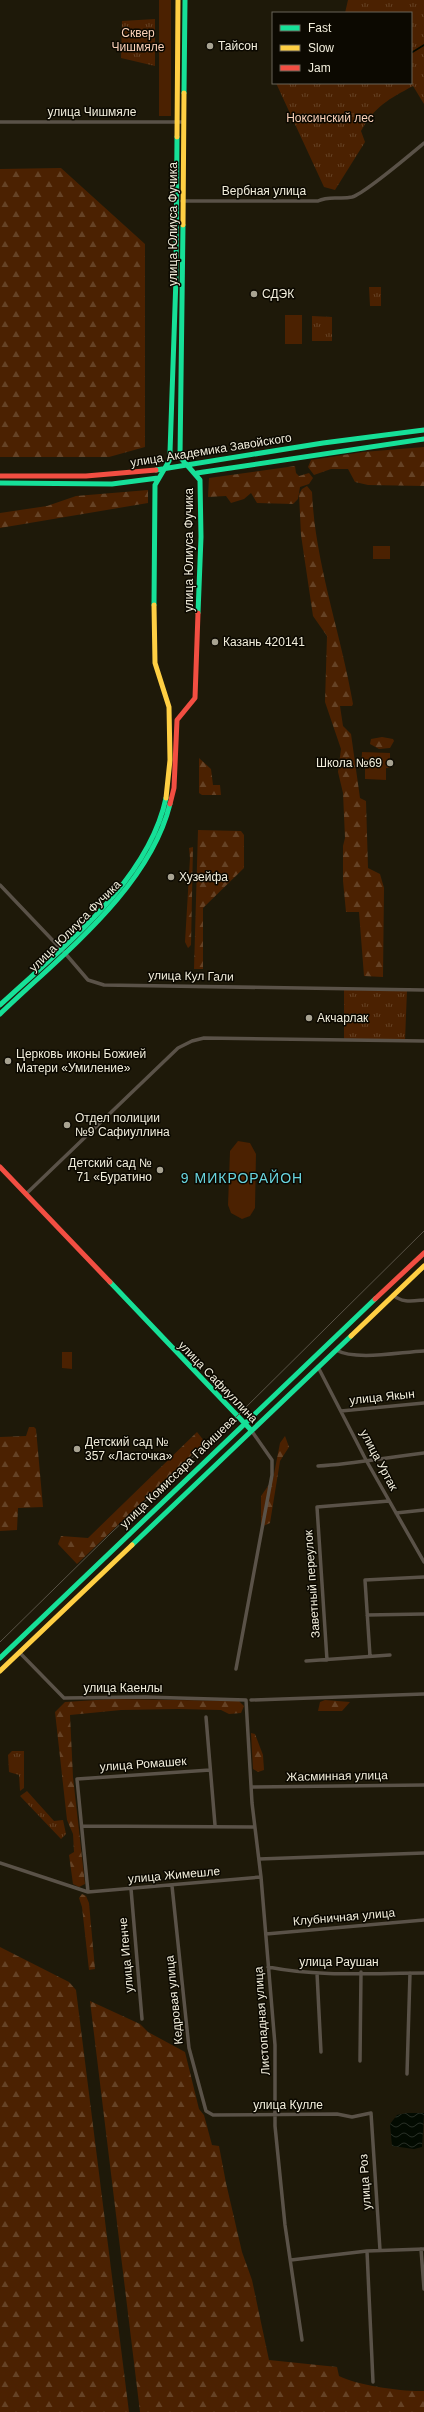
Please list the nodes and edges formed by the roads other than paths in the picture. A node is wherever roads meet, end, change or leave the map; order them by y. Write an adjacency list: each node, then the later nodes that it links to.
1 (178, 0): 4 (street, улица Юлиуса Фучика)
2 (185, 0): 5 (street, улица Юлиуса Фучика)
3 (0, 122): 4 (street, улица Чишмяле)
4 (177, 122): 5 (street, улица Чишмяле); 15 (street, улица Юлиуса Фучика)
5 (184, 122): 7 (street, улица Юлиуса Фучика)
6 (424, 143): 7 (street, Вербная улица)
7 (182, 200): 13 (street, улица Юлиуса Фучика)
8 (424, 430): 10 (street, улица Академика Завойского)
9 (424, 439): 11 (street, улица Академика Завойского)
10 (319, 444): 11 (street); 12 (street, улица Академика Завойского)
11 (320, 454): 14 (street, улица Академика Завойского)
12 (240, 456): 13 (street, улица Академика Завойского); 14 (street)
13 (184, 465): 15 (street, улица Академика Завойского); 16 (street, улица Юлиуса Фучика)
14 (242, 465): 16 (street, улица Академика Завойского)
15 (165, 467): 17 (street, улица Академика Завойского); 19 (street, улица Юлиуса Фучика)
16 (197, 473): 23 (street, улица Юлиуса Фучика)
17 (116, 475): 18 (street, улица Академика Завойского); 21 (street)
18 (0, 476)
19 (158, 478): 21 (street, улица Академика Завойского); 22 (street, улица Юлиуса Фучика)
20 (0, 483): 21 (street, улица Академика Завойского)
21 (115, 484)
22 (169, 709): 23 (street); 25 (street, улица Юлиуса Фучика)
23 (177, 721): 26 (street, улица Юлиуса Фучика)
24 (0, 885): 25 (street, улица Кул Гали)
25 (60, 948): 26 (street, улица Кул Гали); 28 (street, улица Юлиуса Фучика)
26 (64, 952): 27 (street, улица Кул Гали); 29 (street, улица Юлиуса Фучика)
27 (424, 990)
28 (0, 1005)
29 (0, 1014)
30 (424, 1041): 32 (street)
31 (0, 1167): 32 (street, улица Сафиуллина)
32 (26, 1194): 42 (street, улица Сафиуллина)
33 (424, 1253): 42 (street, улица Комиссара Габишева)
34 (424, 1266): 35 (street, улица Комиссара Габишева)
35 (393, 1295): 36 (street); 37 (street, улица Комиссара Габишева)
36 (424, 1300)
37 (336, 1350): 38 (street); 39 (street, улица Комиссара Габишева)
38 (424, 1351)
39 (318, 1367): 41 (street, улица Уртак); 43 (street, улица Комиссара Габишева)
40 (424, 1403): 41 (street, улица Якын)
41 (341, 1411): 45 (street, улица Уртак)
42 (244, 1423): 43 (street, улица Сафиуллина); 57 (street, улица Комиссара Габишева)
43 (251, 1430): 54 (street, улица Комиссара Габишева); 60 (street, улица Сафиуллина)
44 (424, 1453): 45 (street)
45 (366, 1460): 46 (street); 47 (street, улица Уртак)
46 (318, 1466)
47 (389, 1501): 49 (street, улица Уртак); 58 (street, Заветный переулок)
48 (424, 1510): 49 (street)
49 (396, 1513): 50 (street, улица Уртак)
50 (424, 1562)
51 (424, 1576): 53 (street)
52 (424, 1614): 53 (street)
53 (368, 1615): 56 (street)
54 (20, 1653): 61 (street, улица Комиссара Габишева); 63 (street, улица Каенлы)
55 (390, 1655): 56 (street)
56 (370, 1656): 58 (street)
57 (0, 1658)
58 (327, 1660): 59 (street)
59 (306, 1662)
60 (236, 1669)
61 (0, 1671)
62 (424, 1694): 64 (street)
63 (246, 1700): 68 (street, Листопадная улица)
64 (251, 1700)
65 (206, 1718): 66 (street)
66 (210, 1770): 69 (street); 70 (street, улица Ромашек)
67 (424, 1785): 68 (street, Жасминная улица)
68 (251, 1787): 71 (street, Листопадная улица)
69 (215, 1825): 70 (street); 71 (street)
70 (82, 1826): 78 (street)
71 (255, 1827): 73 (street, Листопадная улица)
72 (424, 1853): 73 (street)
73 (259, 1859): 75 (street, Листопадная улица)
74 (0, 1863): 78 (street)
75 (261, 1877): 76 (street, улица Жимешле); 80 (street, Листопадная улица)
76 (172, 1886): 77 (street, улица Жимешле); 90 (street, Кедровая улица)
77 (131, 1889): 78 (street, улица Жимешле); 86 (street, улица Игенче)
78 (88, 1892)
79 (424, 1920): 80 (street, Клубничная улица)
80 (266, 1934): 81 (street, Листопадная улица)
81 (268, 1967): 83 (street, улица Раушан); 92 (street, Листопадная улица)
82 (362, 1972): 83 (street, улица Раушан); 84 (street, улица Раушан); 88 (street)
83 (317, 1973): 87 (street)
84 (410, 1973): 85 (street, улица Раушан); 89 (street)
85 (424, 1973)
86 (142, 2019)
87 (321, 2052)
88 (360, 2061)
89 (408, 2074)
90 (206, 2111): 92 (street, улица Кулле)
91 (371, 2112): 92 (street, улица Кулле); 94 (street, улица Роз)
92 (276, 2115): 96 (street, Листопадная улица)
93 (422, 2249): 94 (street); 97 (street)
94 (380, 2250): 95 (street)
95 (367, 2251): 96 (street); 99 (street)
96 (291, 2260): 98 (street, Листопадная улица)
97 (424, 2288)
98 (302, 2340)
99 (373, 2382)

